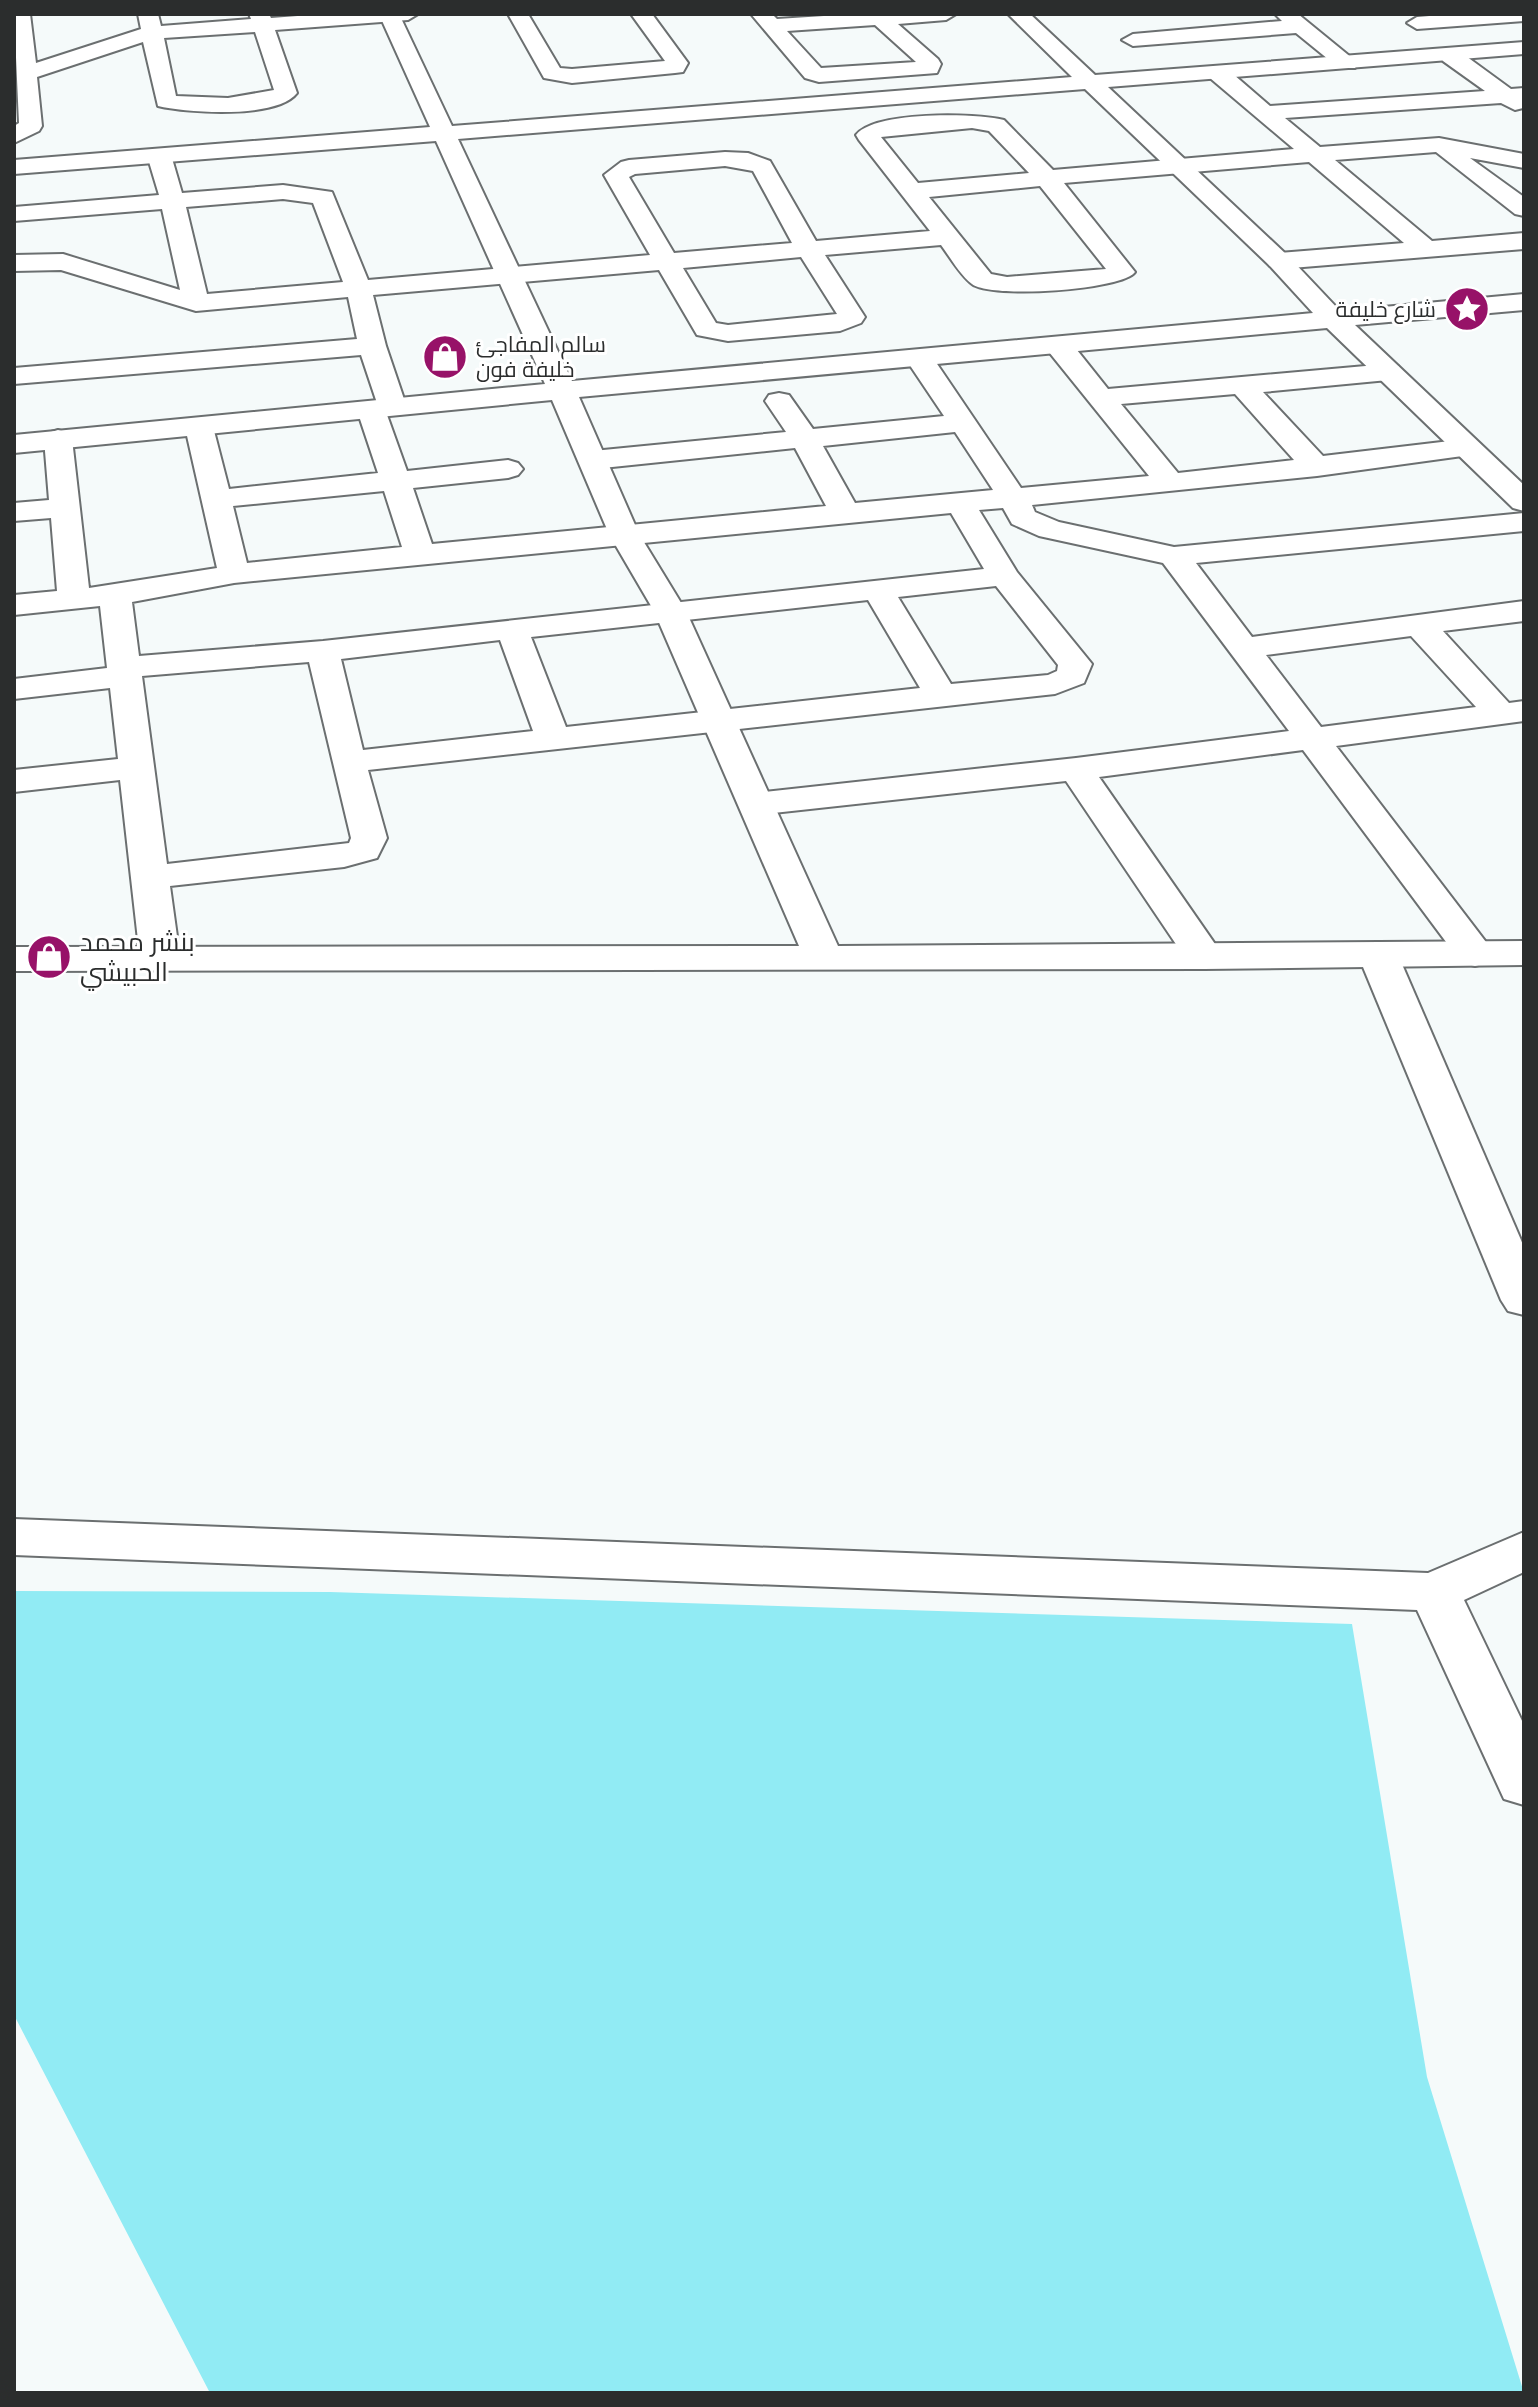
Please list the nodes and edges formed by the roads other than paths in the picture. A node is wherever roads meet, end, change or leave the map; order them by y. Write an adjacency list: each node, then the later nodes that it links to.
1 (20, 14): 23 (street)
2 (389, 14): 3 (street); 14 (street); 27 (street)
3 (408, 14)
4 (518, 14): 5 (street)
5 (641, 14)
6 (750, 14): 12 (street)
7 (946, 14): 11 (street)
8 (1018, 14): 24 (street)
9 (1162, 14): 17 (street)
10 (1519, 15): 13 (street)
11 (877, 16): 12 (street); 12 (street)
12 (765, 18)
13 (1411, 18): 20 (street)
14 (261, 19): 16 (street); 16 (street)
15 (1293, 20): 17 (street); 21 (street)
16 (150, 24): 23 (street)
17 (1187, 36): 18 (street); 22 (street)
18 (1133, 40)
19 (1524, 48): 20 (street)
20 (1456, 54): 21 (street); 25 (street)
21 (1347, 63): 22 (street)
22 (1224, 73): 24 (street); 26 (street)
23 (23, 77): 28 (street)
24 (1090, 82): 27 (street); 33 (street)
25 (1518, 100): 26 (street)
26 (1265, 113): 30 (street)
27 (443, 131): 31 (street); 51 (street)
28 (14, 136)
29 (1439, 145): 30 (street); 32 (street); 38 (street)
30 (1314, 154): 33 (street); 47 (street)
31 (159, 155): 34 (street); 37 (street)
32 (1524, 161)
33 (1179, 165): 35 (street); 49 (street)
34 (14, 167)
35 (1046, 177): 36 (street); 36 (street); 44 (street)
36 (913, 191): 39 (street)
37 (173, 202): 40 (street); 52 (street); 54 (street)
38 (1524, 209)
39 (929, 213): 41 (street); 44 (street)
40 (14, 214)
41 (898, 215)
42 (822, 221): 43 (street)
43 (792, 223): 46 (street); 48 (street)
44 (948, 237): 46 (street)
45 (1524, 241): 47 (street)
46 (808, 248): 48 (street); 48 (street)
47 (1427, 250): 49 (street)
48 (666, 261): 51 (street)
49 (1279, 261): 55 (street)
50 (14, 263): 54 (street)
51 (509, 277): 52 (street); 62 (street)
52 (359, 290): 54 (street); 56 (street)
53 (1524, 302): 55 (street)
54 (196, 303)
55 (1334, 320): 57 (street); 59 (street)
56 (372, 346): 60 (street); 65 (street)
57 (1059, 346): 58 (street); 63 (street)
58 (919, 358): 62 (street); 66 (street)
59 (1388, 372): 61 (street); 71 (street)
60 (14, 376)
61 (1243, 386): 63 (street); 73 (street)
62 (562, 390): 65 (street); 72 (street)
63 (1099, 398): 76 (street)
64 (779, 401): 68 (street)
65 (382, 409): 67 (street); 75 (street)
66 (963, 423): 68 (street); 77 (street)
67 (199, 427): 69 (street); 78 (street)
68 (804, 438): 72 (street); 83 (street)
69 (58, 439): 70 (street); 81 (street)
70 (14, 444)
71 (1467, 448): 73 (street); 79 (street)
72 (593, 460): 85 (street)
73 (1317, 467): 76 (street)
74 (508, 469): 75 (street)
75 (396, 480): 78 (street); 86 (street)
76 (1170, 483): 77 (street)
77 (1012, 496): 80 (street); 87 (street)
78 (217, 499): 88 (street)
79 (1524, 502)
80 (960, 503): 83 (street); 89 (street)
81 (66, 507): 82 (street); 92 (street)
82 (14, 512)
83 (845, 513): 85 (street)
84 (1524, 522): 87 (street)
85 (624, 534): 86 (street); 94 (street)
86 (421, 556): 88 (street)
87 (1174, 556): 98 (street)
88 (234, 574): 91 (street)
89 (1004, 576): 90 (street); 102 (street)
90 (878, 590): 94 (street); 102 (street)
91 (115, 595): 92 (street); 100 (street)
92 (74, 598): 93 (street)
93 (14, 605)
94 (670, 611): 97 (street); 104 (street)
95 (1524, 611): 96 (street)
96 (1418, 624): 98 (street); 103 (street)
97 (512, 630): 99 (street); 106 (street)
98 (1242, 648): 105 (street)
99 (323, 651): 100 (street); 107 (street)
100 (125, 671): 101 (street); 108 (street)
101 (14, 689)
102 (941, 695): 104 (street)
103 (1517, 713): 105 (street)
104 (718, 718): 106 (street); 111 (street)
105 (1309, 737): 109 (street); 114 (street)
106 (554, 740): 107 (street)
107 (348, 762): 112 (street)
108 (137, 767): 110 (street); 112 (street)
109 (1076, 769): 111 (street); 117 (street)
110 (14, 781)
111 (756, 804): 116 (street)
112 (150, 877): 118 (street)
113 (1524, 953): 114 (street)
114 (1475, 954): 115 (street)
115 (1378, 955): 117 (street); 120 (street)
116 (823, 956): 117 (street); 118 (street)
117 (1204, 957)
118 (160, 958): 119 (street)
119 (14, 959)
120 (1524, 1300)
121 (14, 1537): 123 (street)
122 (1524, 1550): 123 (street)
123 (1434, 1592): 124 (street)
124 (1524, 1783)

